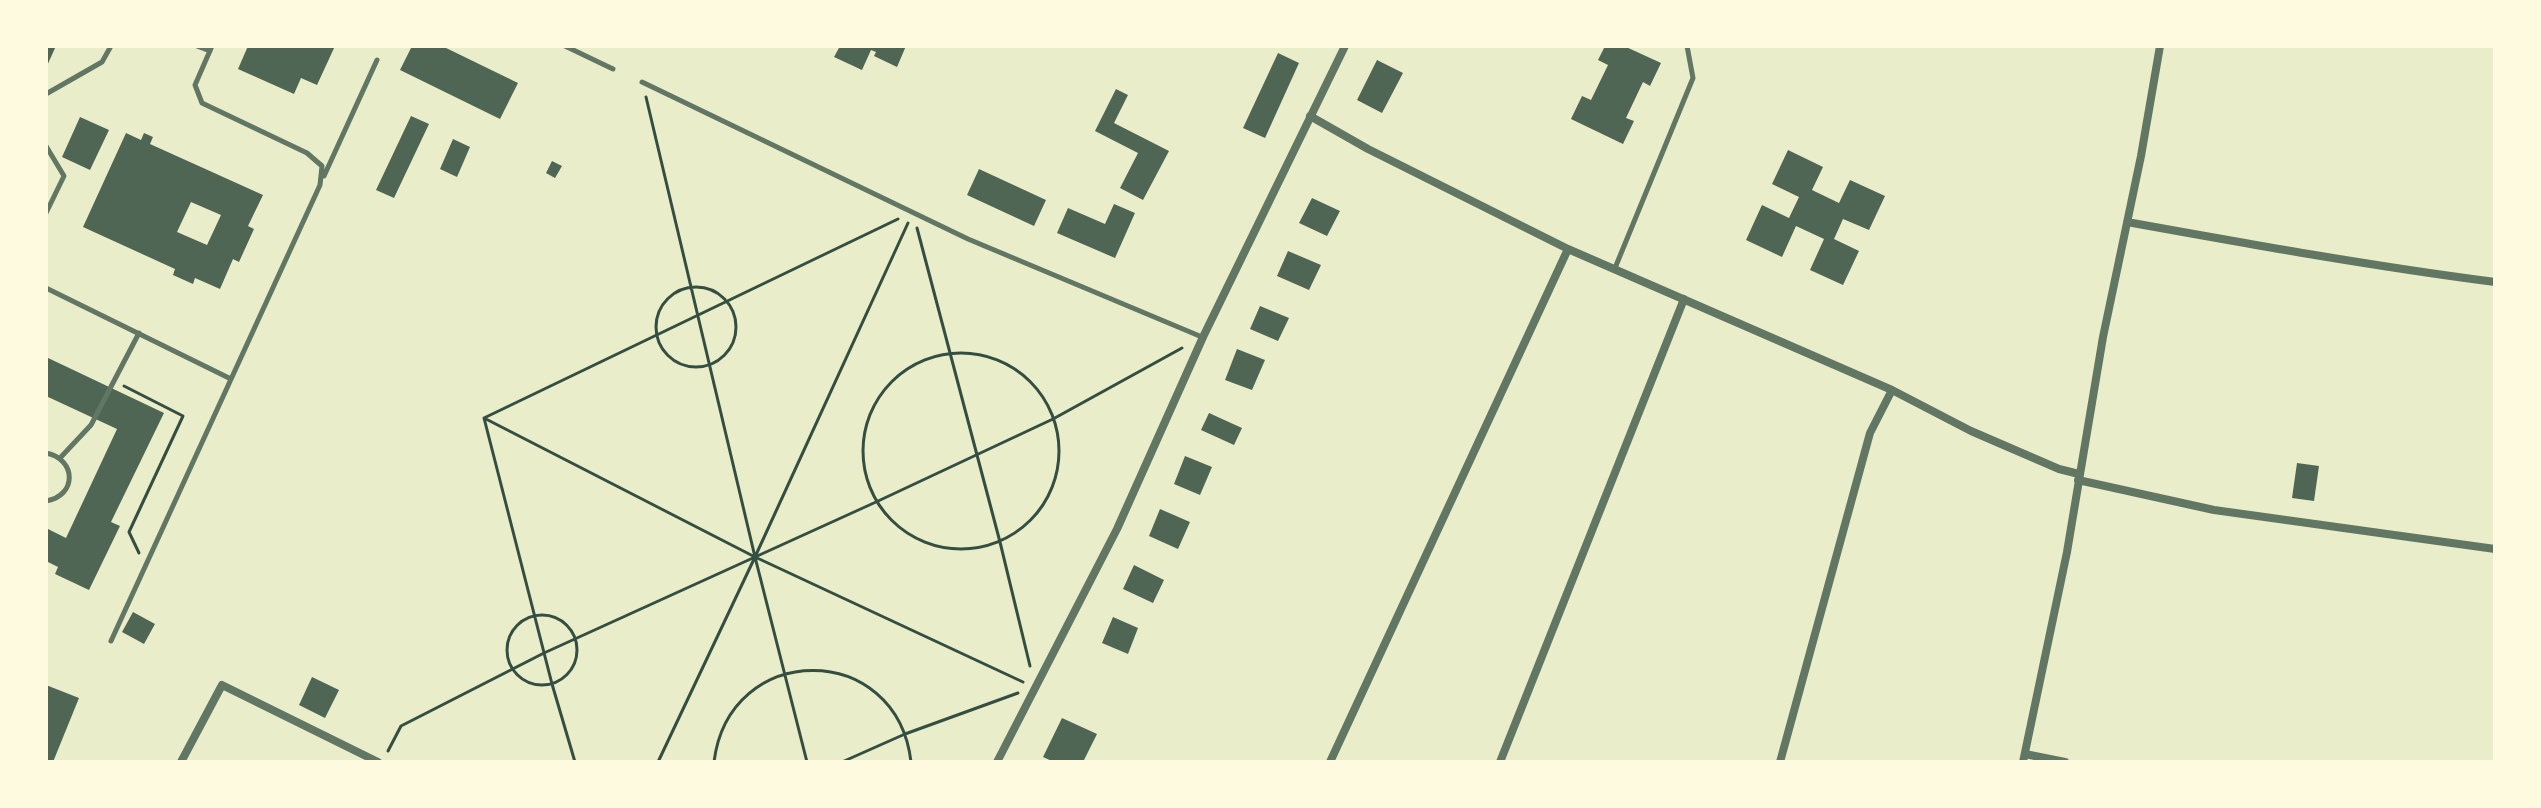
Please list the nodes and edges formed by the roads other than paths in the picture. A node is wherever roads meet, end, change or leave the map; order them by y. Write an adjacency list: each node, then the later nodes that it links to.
1 (111, 46): 11 (lane)
2 (197, 46): 7 (lane)
3 (565, 46): 9 (lane)
4 (1345, 46): 12 (street)
5 (1687, 46): 18 (lane)
6 (2160, 46): 16 (street)
7 (211, 49): 14 (lane)
8 (377, 60): 14 (lane)
9 (613, 69)
10 (642, 82): 23 (lane)
11 (46, 94)
12 (1310, 116): 17 (street); 23 (street)
13 (46, 146): 15 (lane)
14 (320, 185): 24 (lane)
15 (46, 213)
16 (2127, 222): 19 (street); 28 (street)
17 (1568, 249): 18 (street); 36 (street)
18 (1614, 269): 21 (street)
19 (2495, 282)
20 (46, 288): 22 (lane)
21 (1684, 299): 25 (street); 37 (street)
22 (139, 333): 24 (lane); 27 (lane)
23 (1203, 337): 35 (street)
24 (231, 379): 31 (lane)
25 (1892, 390): 28 (street); 38 (street)
26 (46, 453): 27 (lane)
27 (60, 458): 29 (lane)
28 (2078, 477): 30 (street); 32 (street)
29 (46, 501)
30 (2495, 549)
31 (111, 641)
32 (2024, 758): 39 (street)
33 (181, 762): 34 (street)
34 (380, 762)
35 (997, 762)
36 (1330, 762)
37 (1500, 762)
38 (1780, 762)
39 (2065, 762)

